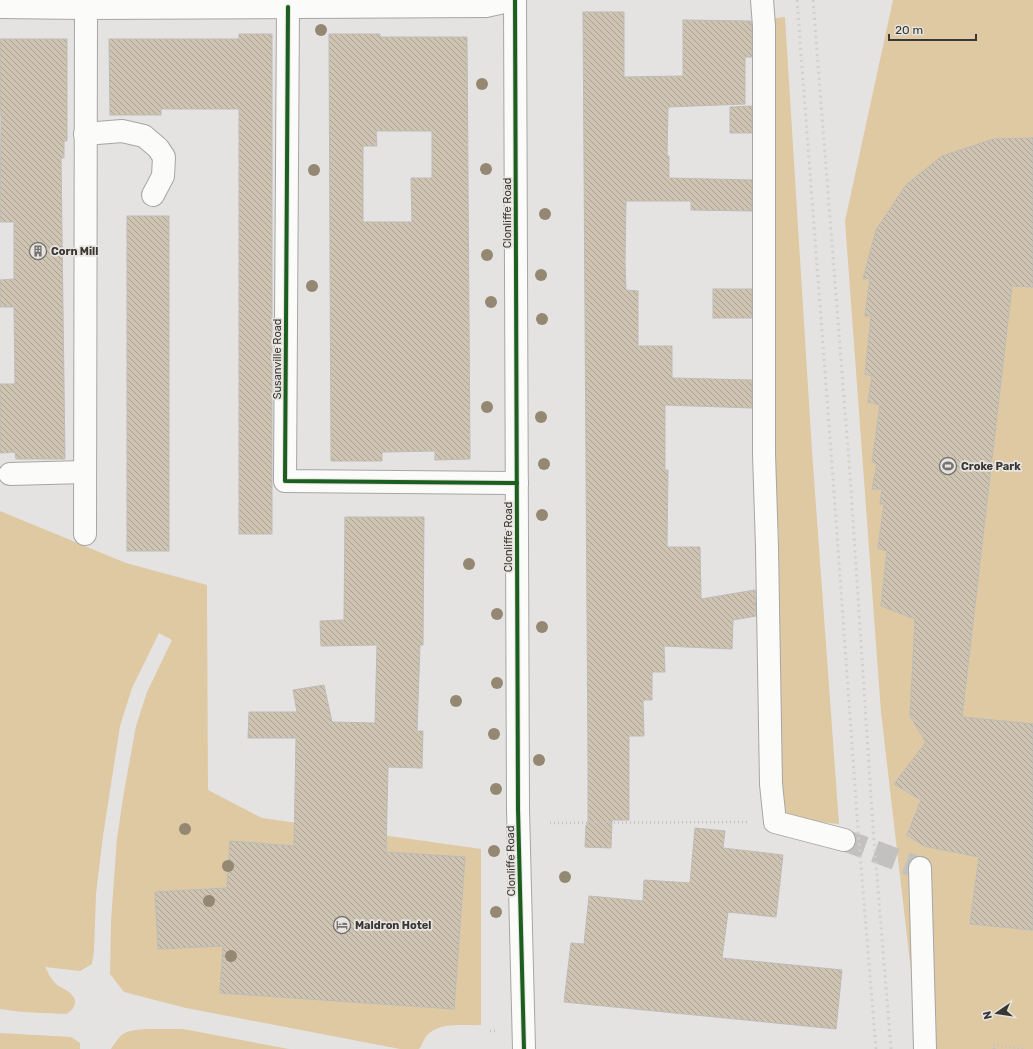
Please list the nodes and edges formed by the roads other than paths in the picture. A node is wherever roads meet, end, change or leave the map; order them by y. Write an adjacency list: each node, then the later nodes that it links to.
1 (514, 0): 4 (street); 10 (street, Clonliffe Road)
2 (762, 0): 12 (street)
3 (0, 7): 5 (street)
4 (288, 7): 5 (street); 10 (street, Susanville Road)
5 (86, 8): 6 (street)
6 (84, 134): 7 (street); 8 (street)
7 (153, 195)
8 (85, 472): 9 (street); 11 (street)
9 (10, 474)
10 (517, 483): 14 (street, Clonliffe Road)
11 (85, 534)
12 (844, 840)
13 (920, 868): 15 (street)
14 (524, 1049)
15 (925, 1049)

